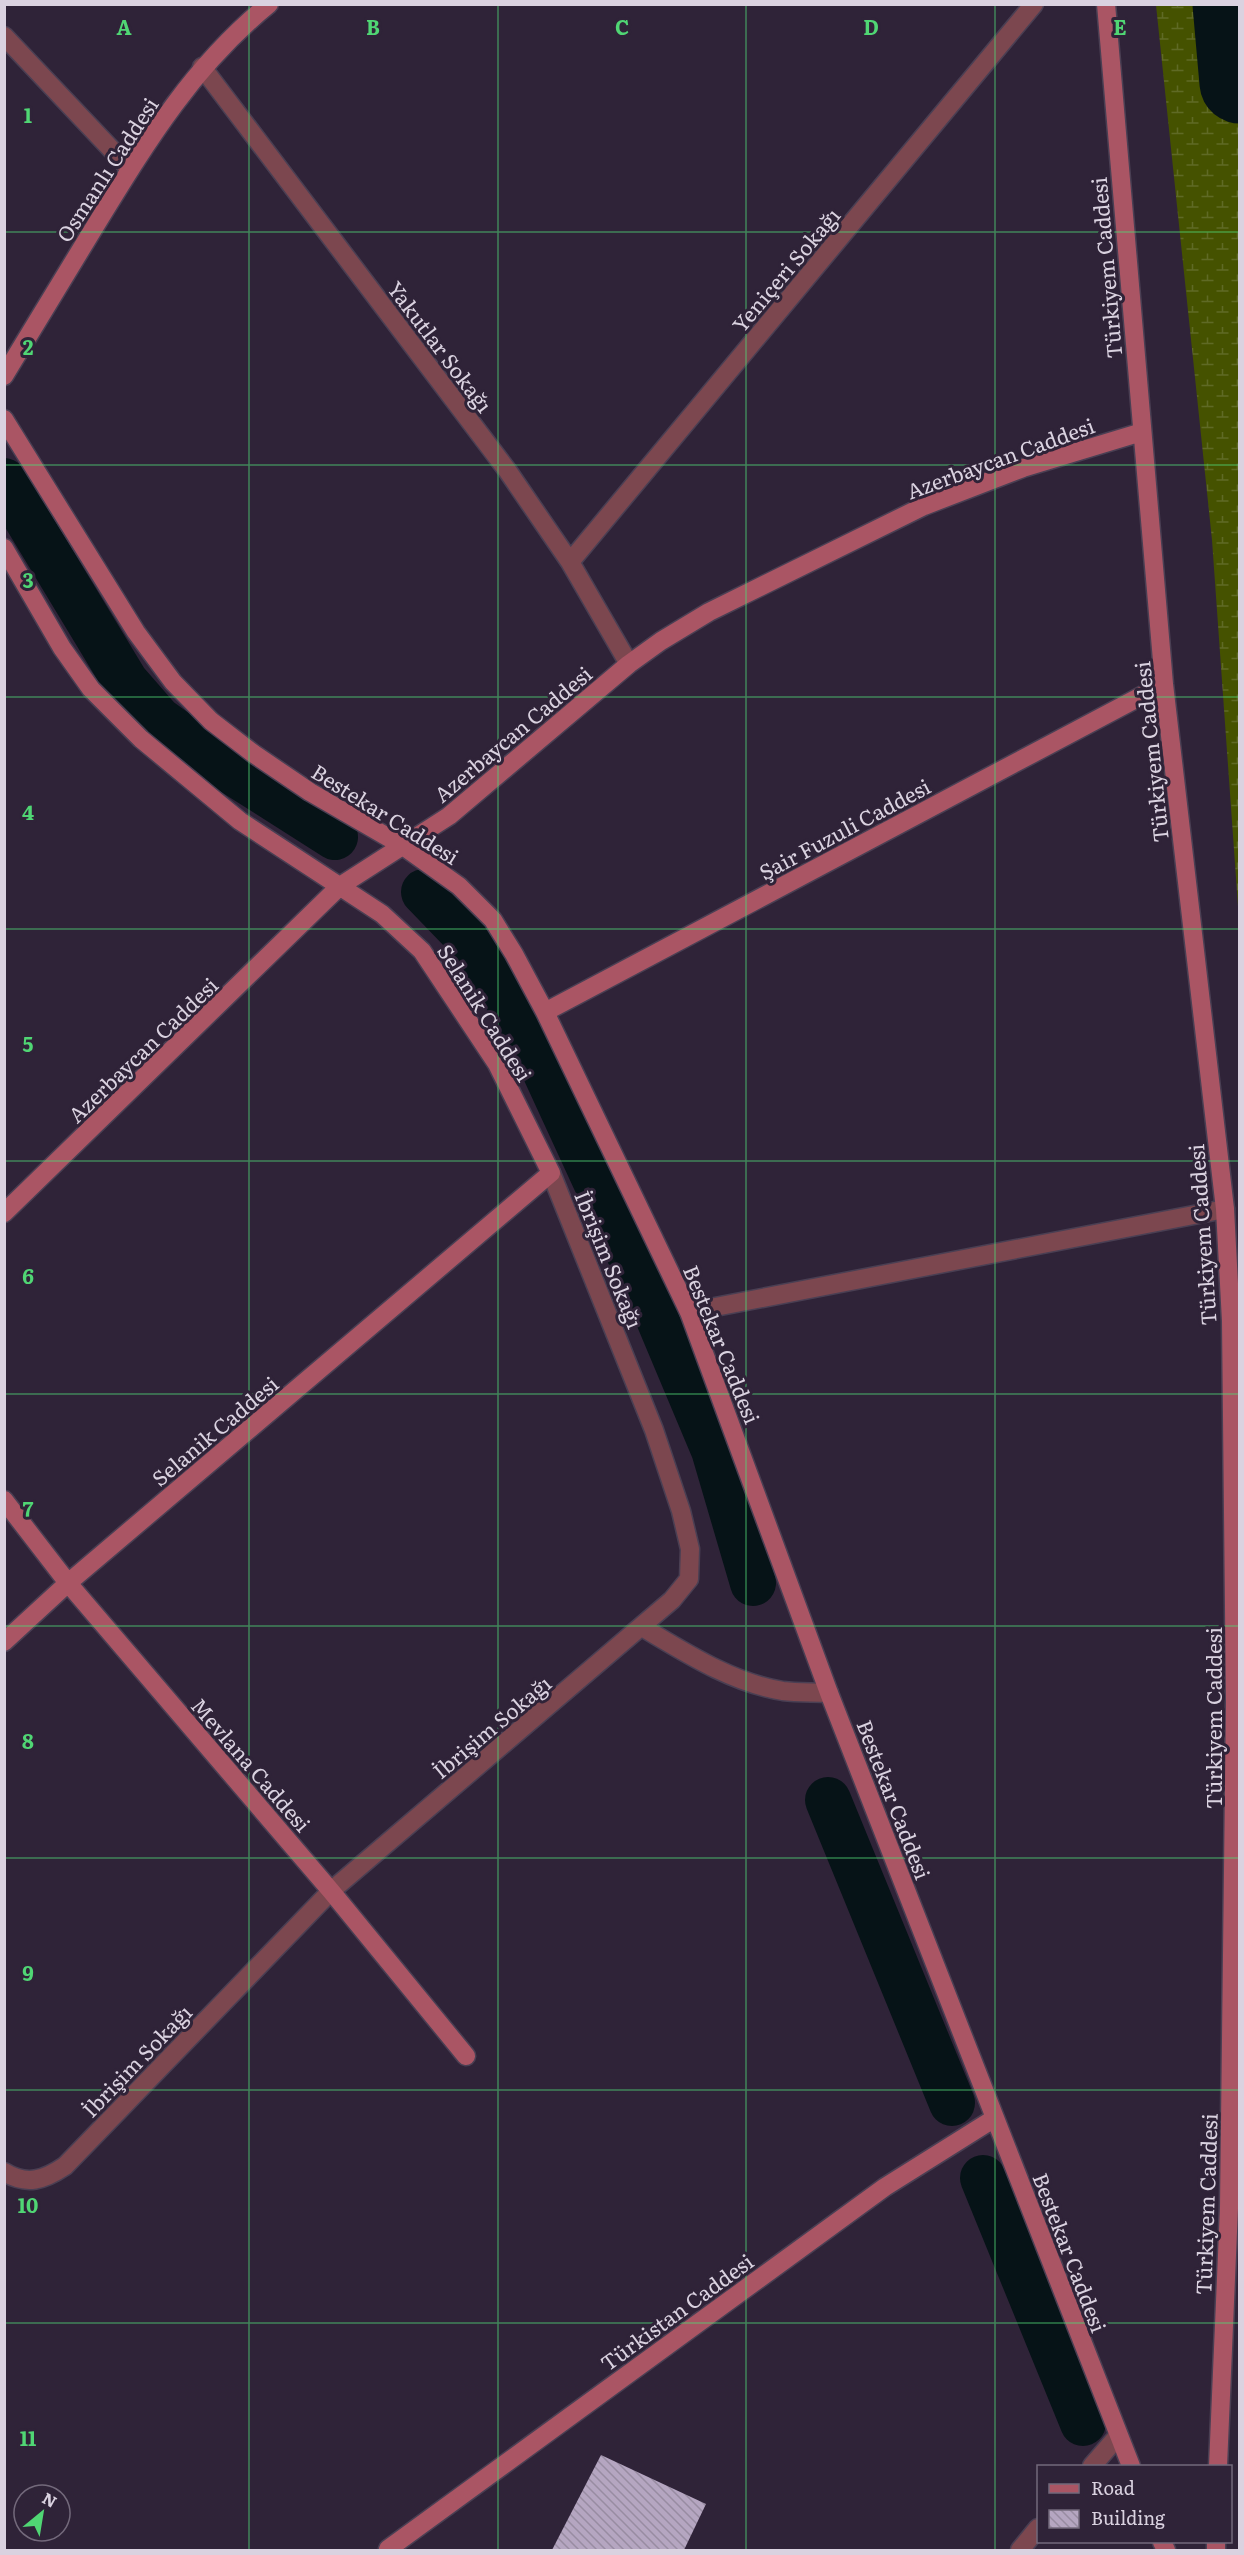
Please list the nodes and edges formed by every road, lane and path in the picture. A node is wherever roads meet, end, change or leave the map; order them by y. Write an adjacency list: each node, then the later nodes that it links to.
1 (269, 4): 5 (street, Osmanlı Caddesi)
2 (1034, 4): 11 (street, Yeniçeri Sokağı)
3 (1106, 4): 9 (street, Türkiyem Caddesi)
4 (4, 36): 6 (street)
5 (202, 67): 6 (street, Osmanlı Caddesi); 11 (street, Yakutlar Sokağı)
6 (130, 169): 7 (street, Osmanlı Caddesi)
7 (4, 376)
8 (4, 419): 14 (street, Bestekar Caddesi)
9 (1142, 432): 12 (street, Azerbaycan Caddesi); 13 (street, Türkiyem Caddesi)
10 (4, 548): 15 (street, Selanik Caddesi)
11 (570, 562): 12 (street, Yakutlar Sokağı)
12 (629, 664): 14 (street, Azerbaycan Caddesi)
13 (1164, 684): 16 (street, Şair Fuzuli Caddesi); 18 (street, Türkiyem Caddesi)
14 (403, 846): 15 (street, Azerbaycan Caddesi); 16 (street, Bestekar Caddesi)
15 (340, 886): 17 (street, Selanik Caddesi); 19 (street, Azerbaycan Caddesi)
16 (545, 1012): 20 (street, Bestekar Caddesi)
17 (551, 1173): 22 (street, Selanik Caddesi); 23 (street, İbrişim Sokağı)
18 (1225, 1209): 20 (street); 33 (street, Türkiyem Caddesi)
19 (4, 1214)
20 (689, 1311): 25 (street, Bestekar Caddesi)
21 (4, 1500): 22 (street, Mevlana Caddesi)
22 (68, 1583): 24 (street, Selanik Caddesi); 26 (street, Mevlana Caddesi)
23 (642, 1626): 25 (street); 26 (street, İbrişim Sokağı)
24 (4, 1642)
25 (830, 1693): 28 (street, Bestekar Caddesi)
26 (331, 1891): 27 (street, Mevlana Caddesi); 29 (street, İbrişim Sokağı)
27 (466, 2056)
28 (995, 2118): 30 (street, Bestekar Caddesi); 35 (street, Türkistan Caddesi)
29 (4, 2172)
30 (1118, 2436): 31 (street); 32 (street, Bestekar Caddesi)
31 (1093, 2465)
32 (1131, 2465)
33 (1218, 2465)
34 (1037, 2529): 36 (street)
35 (388, 2549)
36 (1020, 2550)

